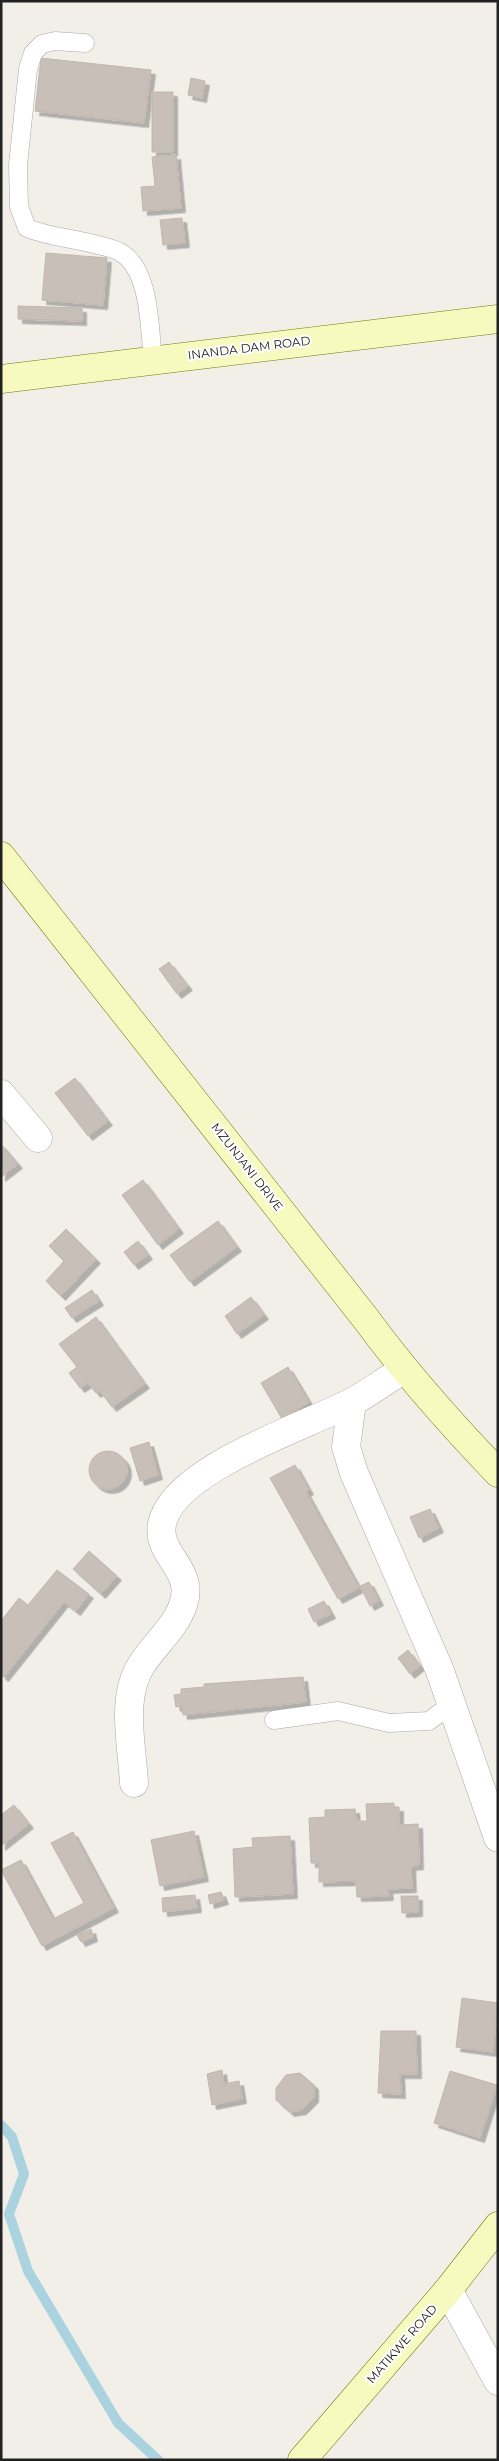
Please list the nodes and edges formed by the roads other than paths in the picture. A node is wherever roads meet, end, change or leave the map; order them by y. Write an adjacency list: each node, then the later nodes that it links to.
1 (85, 43): 3 (lane)
2 (498, 319): 3 (street, INANDA DAM ROAD)
3 (153, 359): 4 (street, INANDA DAM ROAD)
4 (1, 379)
5 (1, 856): 8 (street, MZUNJANI DRIVE)
6 (1, 1094): 7 (street)
7 (38, 1138)
8 (403, 1370): 9 (street); 10 (street, MZUNJANI DRIVE)
9 (352, 1402): 11 (street); 13 (street)
10 (498, 1473)
11 (452, 1704): 12 (lane); 14 (street)
12 (274, 1720)
13 (134, 1783)
14 (498, 1838)
15 (498, 2226): 16 (street, MATIKWE ROAD)
16 (448, 2290): 17 (street); 18 (street, MATIKWE ROAD)
17 (498, 2380)
18 (311, 2450)

